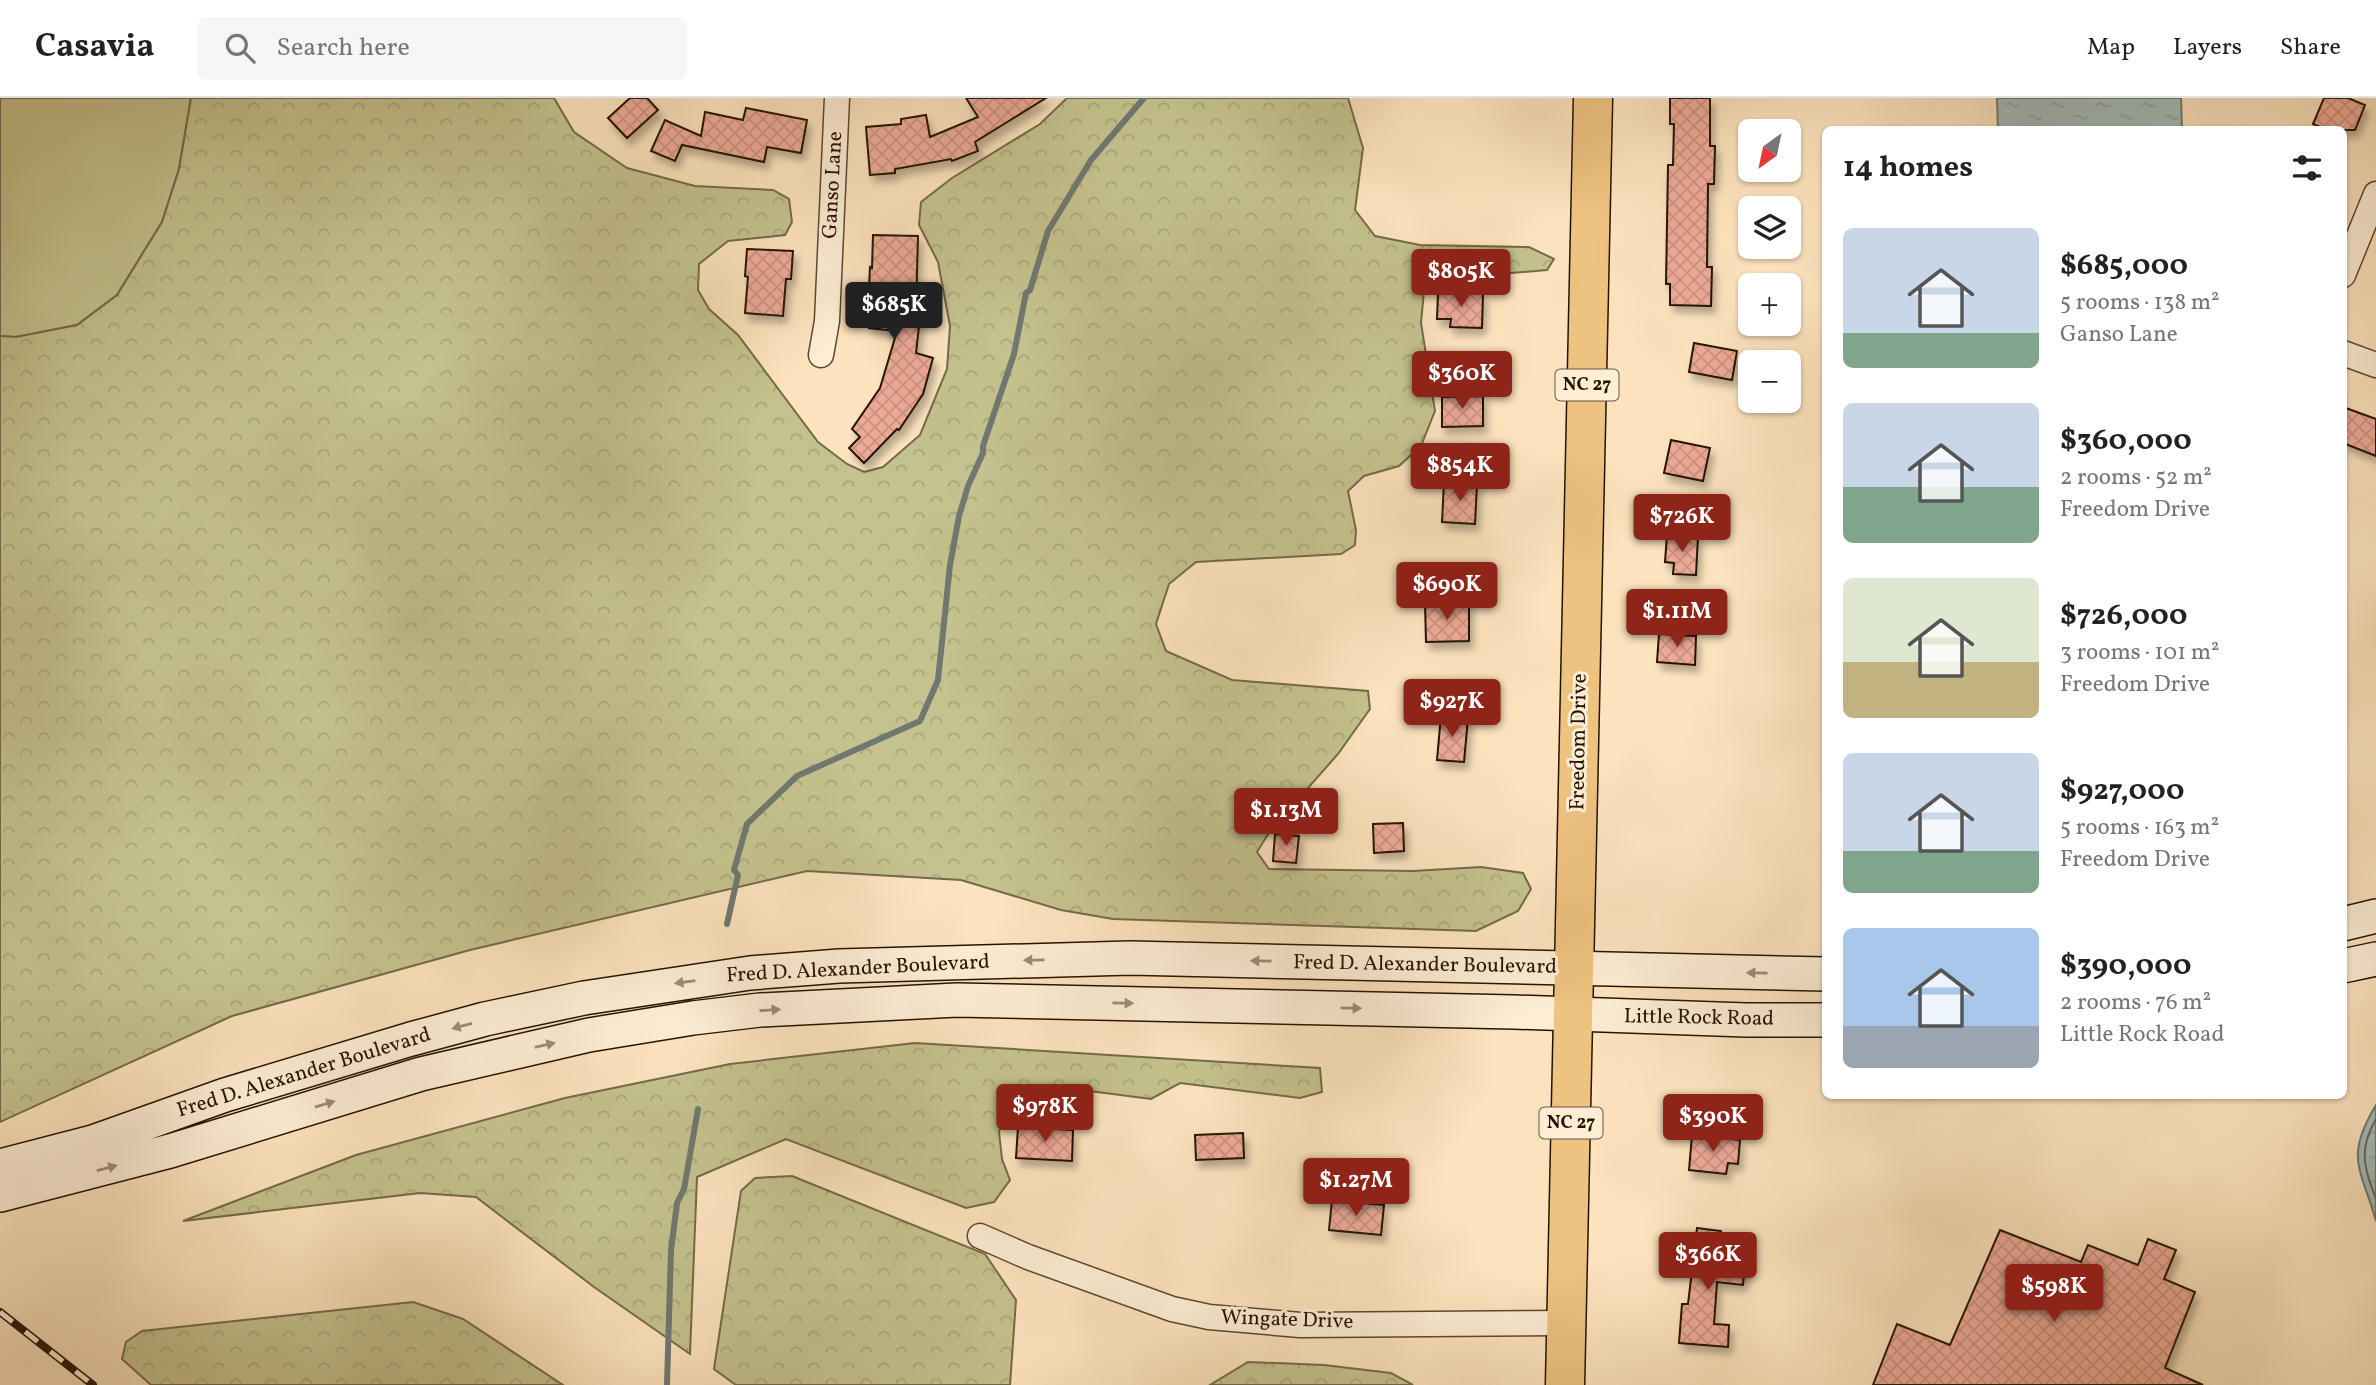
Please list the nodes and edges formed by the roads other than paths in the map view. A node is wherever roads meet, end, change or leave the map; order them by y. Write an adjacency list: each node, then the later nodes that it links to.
1 (837, 98): 6 (street, Ganso Lane)
2 (1594, 98): 12 (main road, Freedom Drive / NC 27)
3 (2376, 194): 4 (street)
4 (2347, 265)
5 (2347, 354): 7 (street)
6 (821, 355)
7 (2376, 365)
8 (2376, 916): 9 (main road)
9 (2347, 923)
10 (2376, 960): 11 (main road)
11 (2347, 965)
12 (1574, 968): 13 (main road, one-way to 12); 14 (main road, Freedom Drive / NC 27); 16 (main road, Fred D. Alexander Boulevard, one-way to 16)
13 (1822, 974)
14 (1574, 1014): 15 (main road, Little Rock Road); 16 (main road, Fred D. Alexander Boulevard, one-way to 14); 19 (main road, Freedom Drive / NC 27)
15 (1822, 1020)
16 (23, 1170): 17 (main road, Fred D. Alexander Boulevard)
17 (0, 1195)
18 (980, 1236): 19 (street, Wingate Drive)
19 (1567, 1324): 20 (main road, Freedom Drive / NC 27)
20 (1565, 1385)

